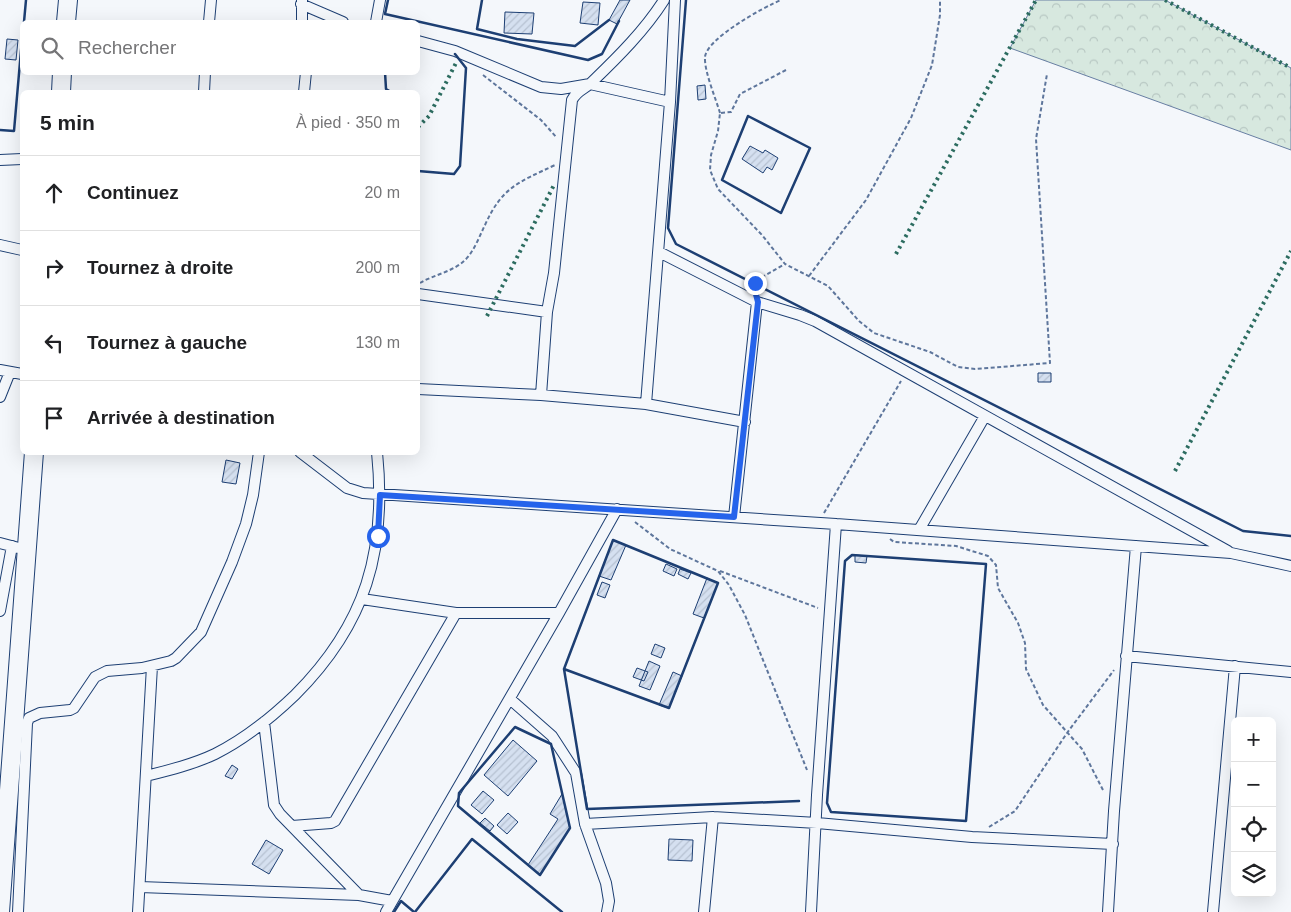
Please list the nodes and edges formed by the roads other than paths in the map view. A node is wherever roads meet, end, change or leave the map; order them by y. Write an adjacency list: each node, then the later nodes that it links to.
1 (68, 0): 7 (highway)
2 (211, 0): 8 (street)
3 (380, 0): 11 (street)
4 (664, 0): 16 (street)
5 (675, 0): 20 (street)
6 (302, 2): 9 (street); 10 (street)
7 (66, 20)
8 (209, 20)
9 (302, 20)
10 (338, 20)
11 (376, 20)
12 (420, 42): 16 (street)
13 (62, 75): 17 (highway)
14 (205, 75): 18 (street)
15 (306, 75): 19 (street)
16 (590, 84): 20 (street); 28 (street)
17 (61, 90)
18 (204, 90)
19 (304, 90)
20 (670, 102): 25 (street)
21 (20, 159): 22 (street)
22 (0, 160)
23 (0, 245): 24 (street)
24 (20, 250)
25 (659, 252): 27 (street); 34 (street)
26 (420, 294): 28 (street)
27 (758, 302): 35 (street); 36 (street)
28 (547, 312): 32 (street)
29 (5, 371): 30 (street); 33 (street)
30 (20, 374)
31 (420, 389): 32 (street)
32 (541, 395): 34 (street)
33 (0, 397)
34 (646, 404): 36 (street)
35 (985, 416): 45 (street); 49 (street)
36 (745, 422): 43 (street)
37 (34, 455): 48 (highway)
38 (259, 455): 56 (street)
39 (304, 455): 41 (street)
40 (377, 455): 41 (street)
41 (380, 495): 42 (street); 51 (street)
42 (617, 509): 43 (street); 54 (street)
43 (734, 517): 44 (street)
44 (836, 524): 45 (street); 63 (street)
45 (919, 530): 47 (street)
46 (0, 543): 48 (street)
47 (1136, 546): 49 (street); 55 (street)
48 (20, 548): 52 (street); 70 (highway)
49 (1231, 553): 50 (street)
50 (1291, 566)
51 (362, 599): 53 (street); 60 (street)
52 (0, 611)
53 (456, 613): 54 (street); 65 (street)
54 (559, 614): 59 (street)
55 (1126, 656): 57 (street); 66 (street)
56 (152, 666): 61 (street); 71 (street)
57 (1235, 666): 58 (street); 78 (street)
58 (1291, 672)
59 (510, 699): 64 (street); 69 (street)
60 (264, 722): 61 (street); 65 (street)
61 (146, 776): 67 (street)
62 (713, 817): 63 (street); 64 (street); 75 (street)
63 (817, 823): 66 (street); 76 (street)
64 (585, 824): 74 (street)
65 (292, 826): 68 (street)
66 (1113, 844): 77 (street)
67 (140, 887): 68 (street); 72 (street)
68 (359, 895): 69 (street)
69 (392, 900): 73 (street)
70 (0, 912)
71 (18, 912)
72 (138, 912)
73 (386, 912)
74 (607, 912)
75 (704, 912)
76 (811, 912)
77 (1108, 912)
78 (1213, 912)

